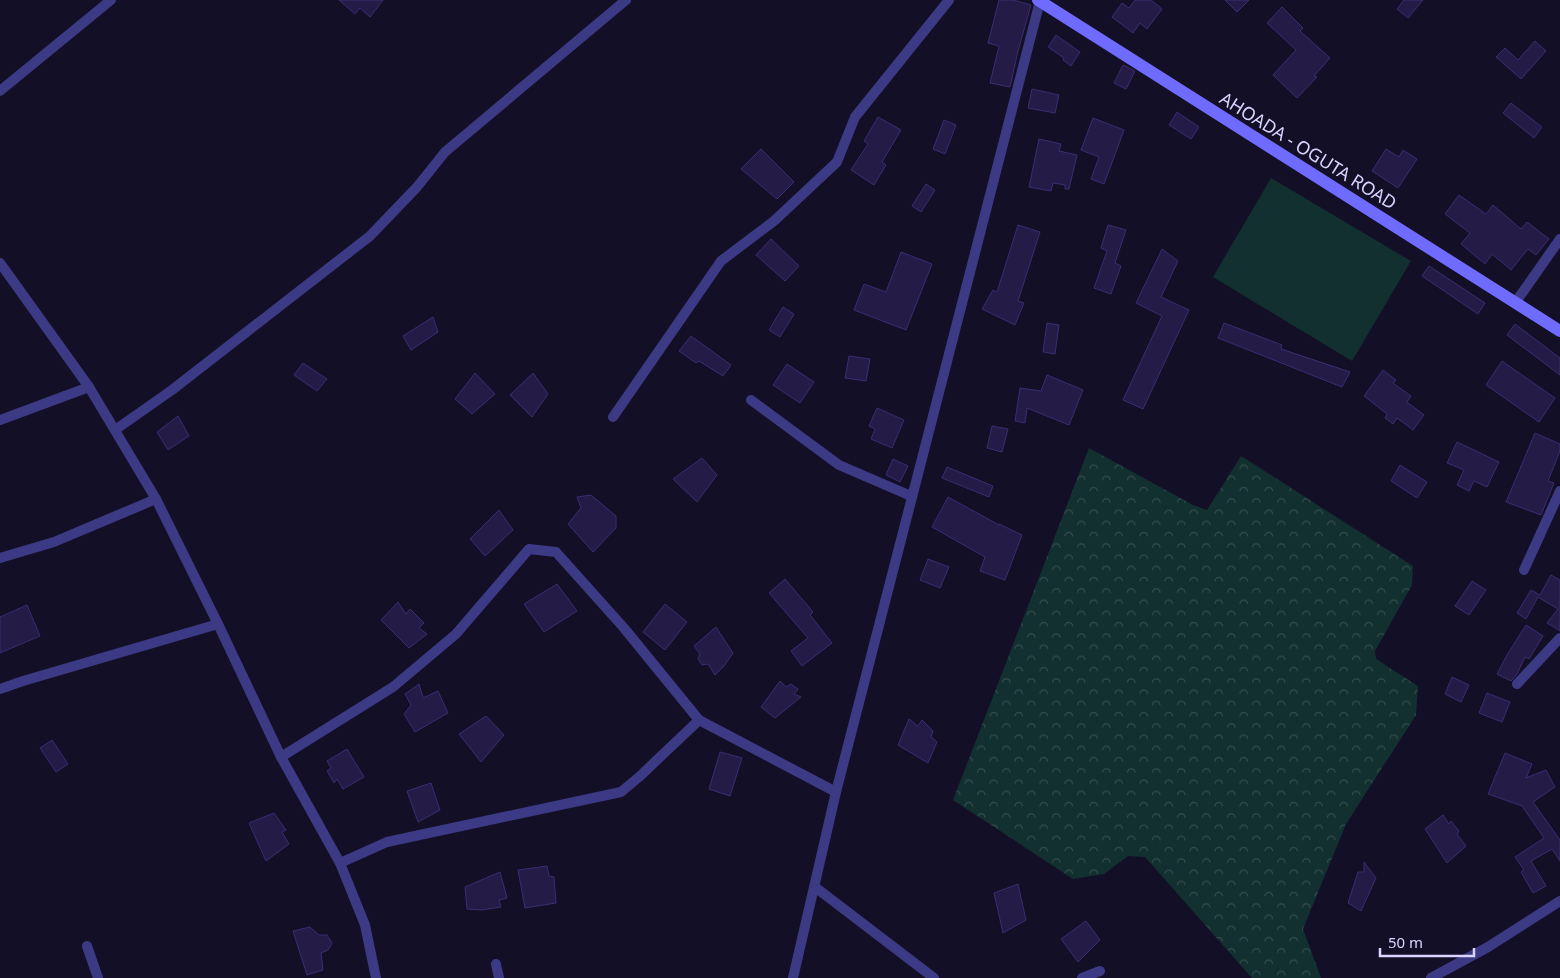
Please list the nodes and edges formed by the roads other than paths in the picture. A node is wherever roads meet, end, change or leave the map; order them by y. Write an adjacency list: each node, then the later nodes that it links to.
1 (111, 0): 5 (street)
2 (626, 0): 14 (street)
3 (949, 0): 12 (street)
4 (1039, 1): 8 (main road, AHOADA - OGUTA ROAD); 16 (street)
5 (0, 91)
6 (1560, 239): 8 (street)
7 (0, 264): 10 (street)
8 (1515, 303): 9 (main road, AHOADA - OGUTA ROAD)
9 (1560, 332)
10 (89, 387): 13 (street); 14 (street)
11 (751, 400): 16 (street)
12 (613, 417)
13 (0, 420)
14 (115, 430): 17 (street)
15 (1560, 491): 19 (street)
16 (911, 496): 26 (street)
17 (156, 499): 18 (street); 20 (street)
18 (0, 558)
19 (1524, 570)
20 (218, 624): 23 (street); 25 (street)
21 (1560, 638): 22 (street)
22 (1517, 684)
23 (0, 689)
24 (700, 720): 25 (street); 26 (street); 27 (street)
25 (280, 757): 27 (street)
26 (836, 792): 28 (street)
27 (340, 864): 34 (street)
28 (816, 887): 36 (street); 37 (street)
29 (1560, 901): 39 (street)
30 (87, 946): 33 (street)
31 (496, 964): 35 (street)
32 (1100, 970): 38 (street)
33 (98, 978)
34 (376, 978)
35 (499, 978)
36 (793, 978)
37 (934, 978)
38 (1082, 978)
39 (1431, 978)

